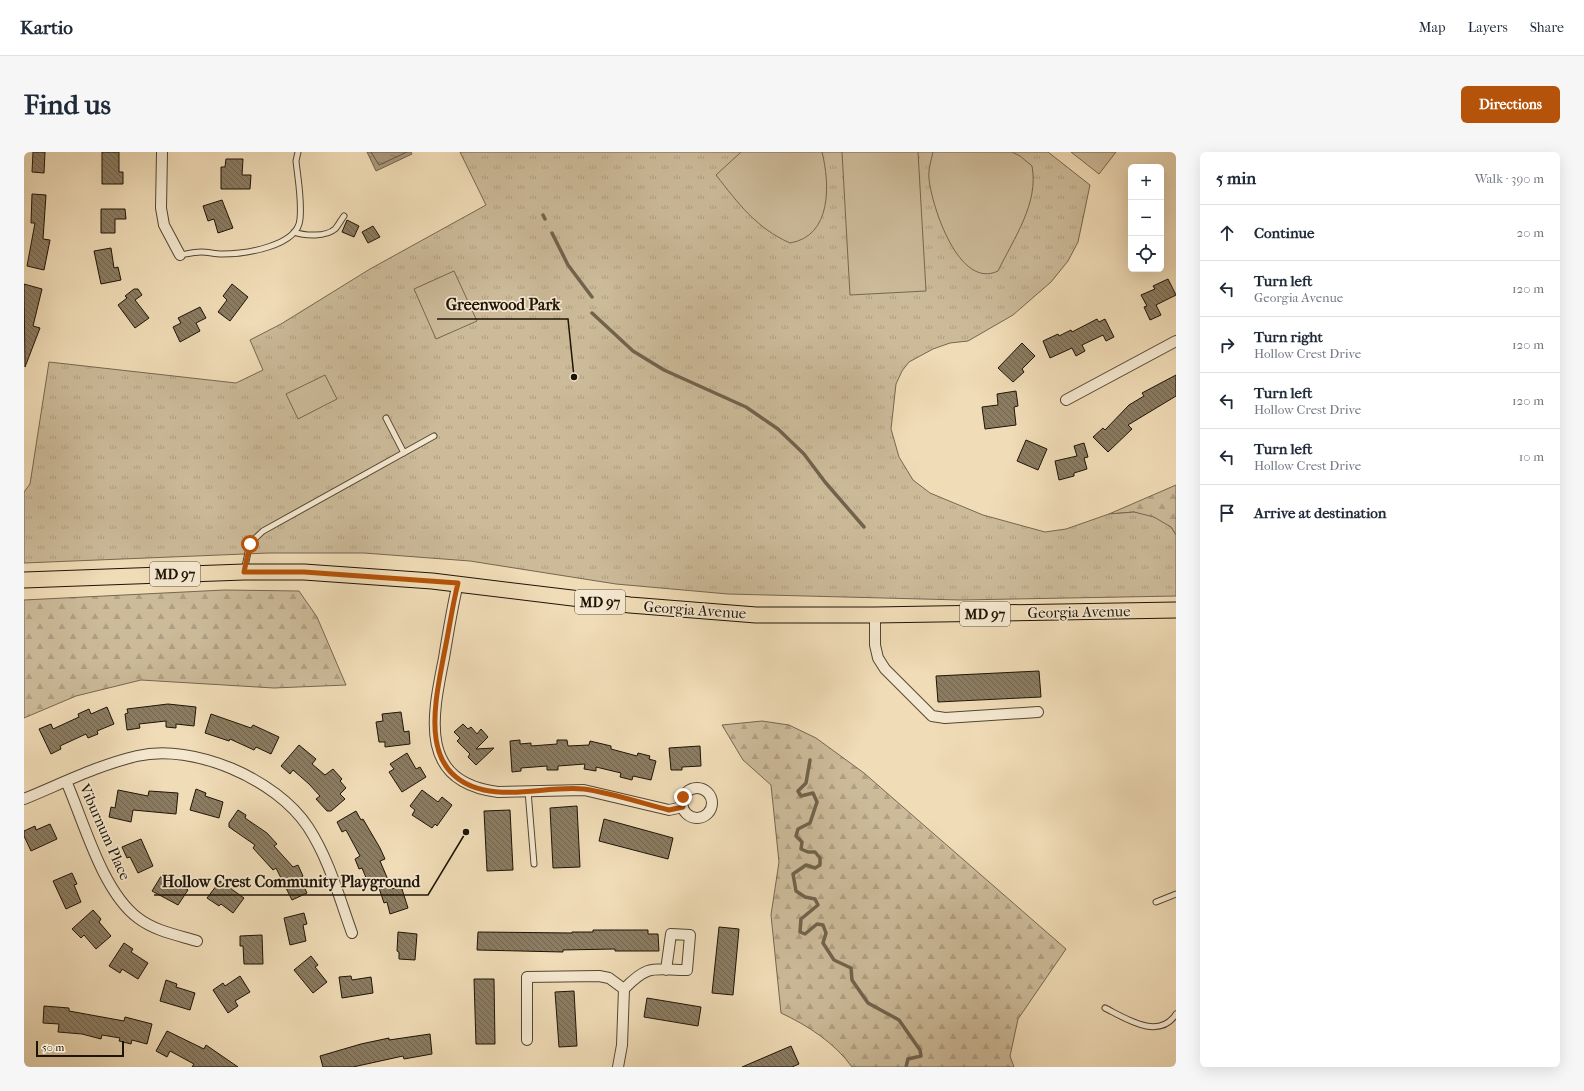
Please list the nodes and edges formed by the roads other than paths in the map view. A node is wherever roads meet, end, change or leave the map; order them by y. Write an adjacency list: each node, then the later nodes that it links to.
1 (162, 152): 5 (street)
2 (298, 152): 4 (lane)
3 (344, 216): 4 (lane)
4 (294, 232): 5 (lane)
5 (180, 255)
6 (1176, 341): 7 (street)
7 (1066, 400)
8 (386, 418): 10 (lane)
9 (434, 436): 10 (lane)
10 (404, 453): 11 (lane)
11 (244, 572): 12 (main road, Georgia Avenue / MD 97); 13 (main road, Georgia Avenue / MD 97)
12 (24, 580)
13 (458, 583): 15 (main road, Georgia Avenue / MD 97); 18 (street)
14 (1176, 610): 15 (main road, Georgia Avenue / MD 97)
15 (875, 615): 16 (street)
16 (1038, 712)
17 (66, 781): 19 (street); 24 (street); 25 (street, Viburnum Place)
18 (528, 791): 20 (street); 21 (lane)
19 (24, 799)
20 (683, 807)
21 (534, 864)
22 (1176, 894): 23 (lane)
23 (1156, 902)
24 (352, 933)
25 (197, 941)
26 (666, 970): 27 (street)
27 (624, 989): 30 (street); 31 (street)
28 (1105, 1008): 29 (lane)
29 (1176, 1014)
30 (527, 1040)
31 (618, 1067)

